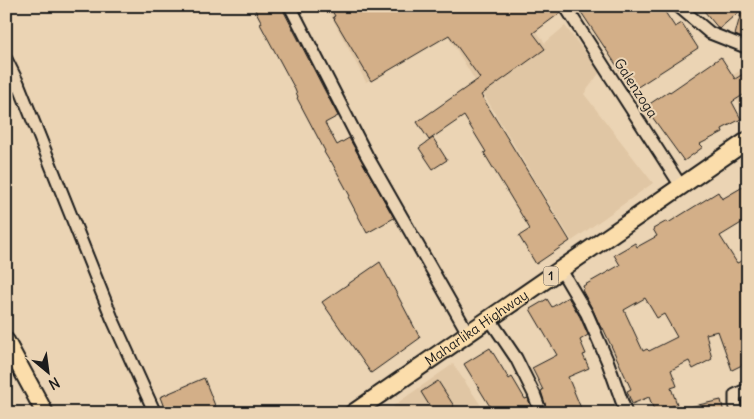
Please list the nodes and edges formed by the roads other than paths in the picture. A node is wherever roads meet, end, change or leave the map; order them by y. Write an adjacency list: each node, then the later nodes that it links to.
1 (290, 6): 12 (street)
2 (565, 6): 9 (street, Galenzoga)
3 (678, 6): 4 (street)
4 (748, 48)
5 (6, 59): 6 (street)
6 (18, 83): 7 (street); 16 (street)
7 (6, 90)
8 (748, 140): 9 (main road, Maharlika Highway / 1)
9 (681, 186): 10 (main road, Maharlika Highway / 1)
10 (560, 270): 11 (main road, Maharlika Highway / 1); 19 (street)
11 (489, 318): 12 (main road, Maharlika Highway / 1); 18 (street)
12 (468, 333): 17 (main road, Maharlika Highway / 1)
13 (6, 341): 15 (main road)
14 (748, 388): 20 (street)
15 (45, 413)
16 (155, 413)
17 (353, 413)
18 (541, 413)
19 (626, 413)
20 (735, 413)

